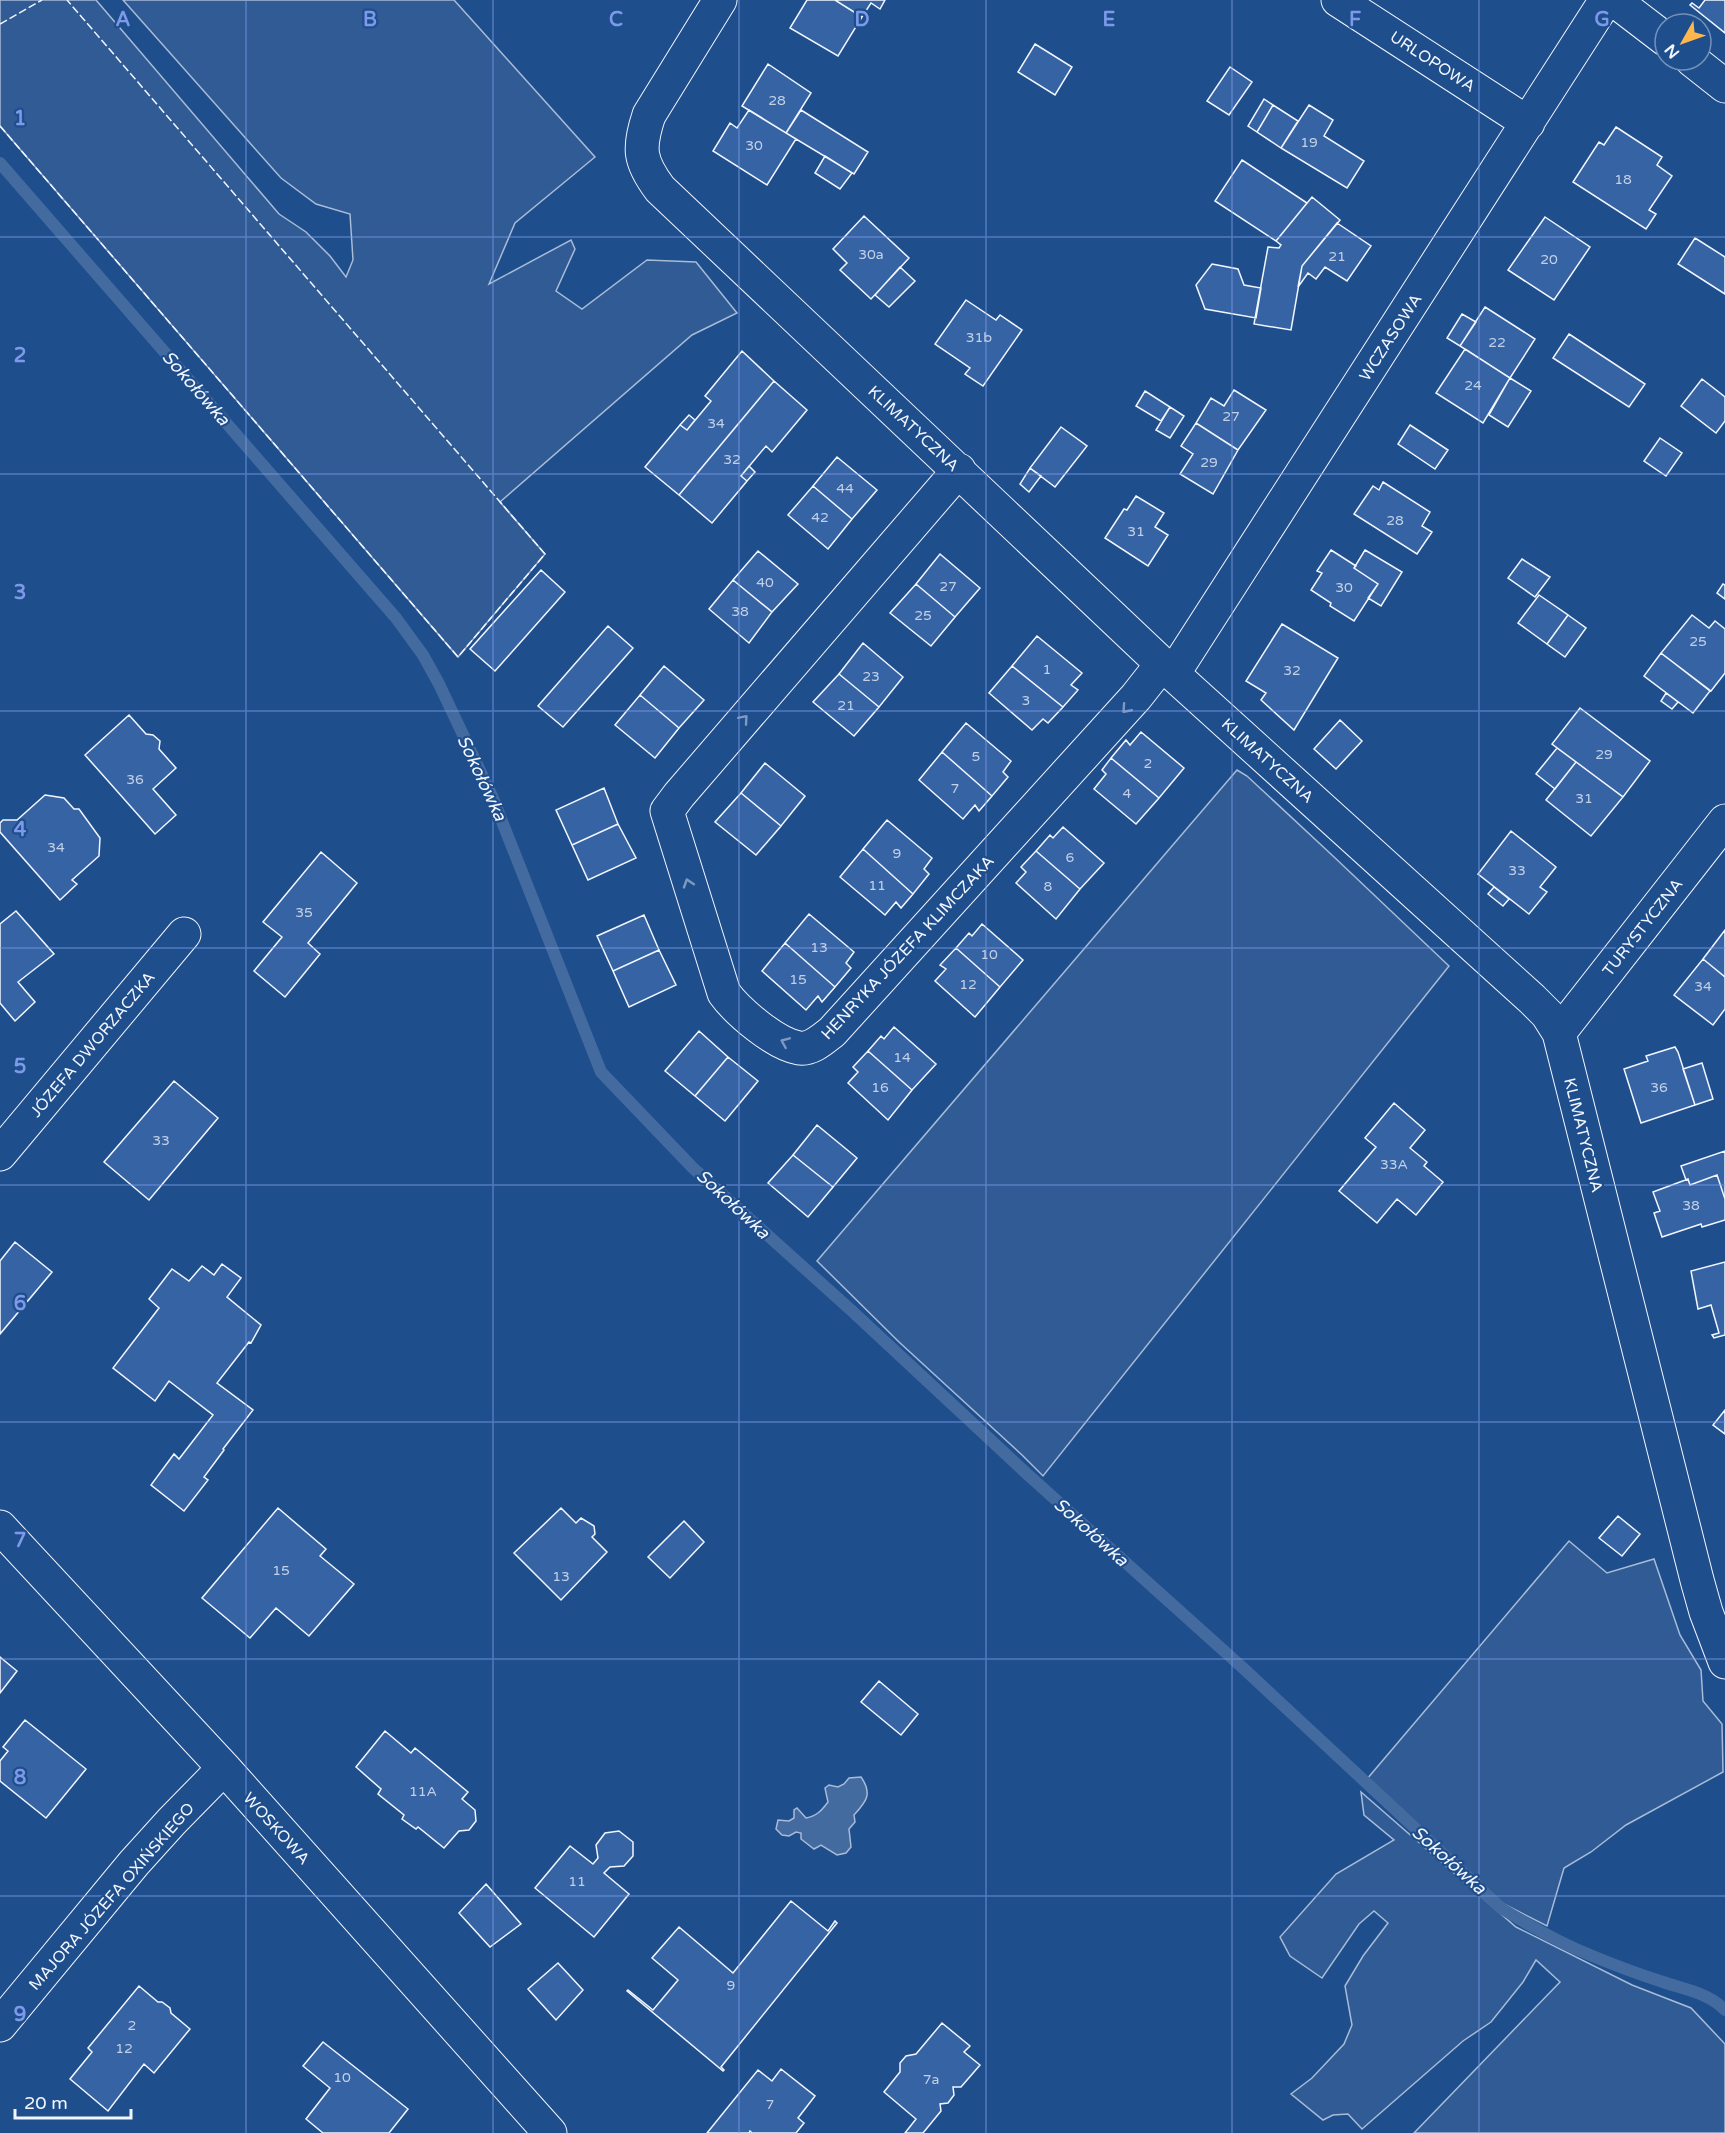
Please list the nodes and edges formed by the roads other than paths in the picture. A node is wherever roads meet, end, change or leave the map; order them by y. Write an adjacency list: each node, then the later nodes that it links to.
1 (720, 0): 9 (street, KLIMATYCZNA)
2 (1338, 0): 8 (street, URLOPOWA)
3 (1606, 0): 8 (street, WCZASOWA)
4 (1614, 0): 5 (street)
5 (1653, 30)
6 (1707, 72): 7 (street)
7 (1725, 86)
8 (1528, 123): 10 (street, WCZASOWA)
9 (960, 470): 10 (street, KLIMATYCZNA); 10 (street, HENRYKA JÓZEFA KLIMCZAKA, one-way to 9)
10 (1168, 669): 13 (street, KLIMATYCZNA)
11 (1725, 821): 13 (street, TURYSTYCZNA)
12 (184, 934): 14 (street, JÓZEFA DWORZACZKA)
13 (1559, 1033): 16 (street, KLIMATYCZNA)
14 (0, 1154)
15 (0, 1527): 17 (street, WOSKOWA)
16 (1725, 1662)
17 (224, 1768): 18 (street, MAJORA JÓZEFA OXIŃSKIEGO); 19 (street, WOSKOWA)
18 (0, 2025)
19 (537, 2128)

